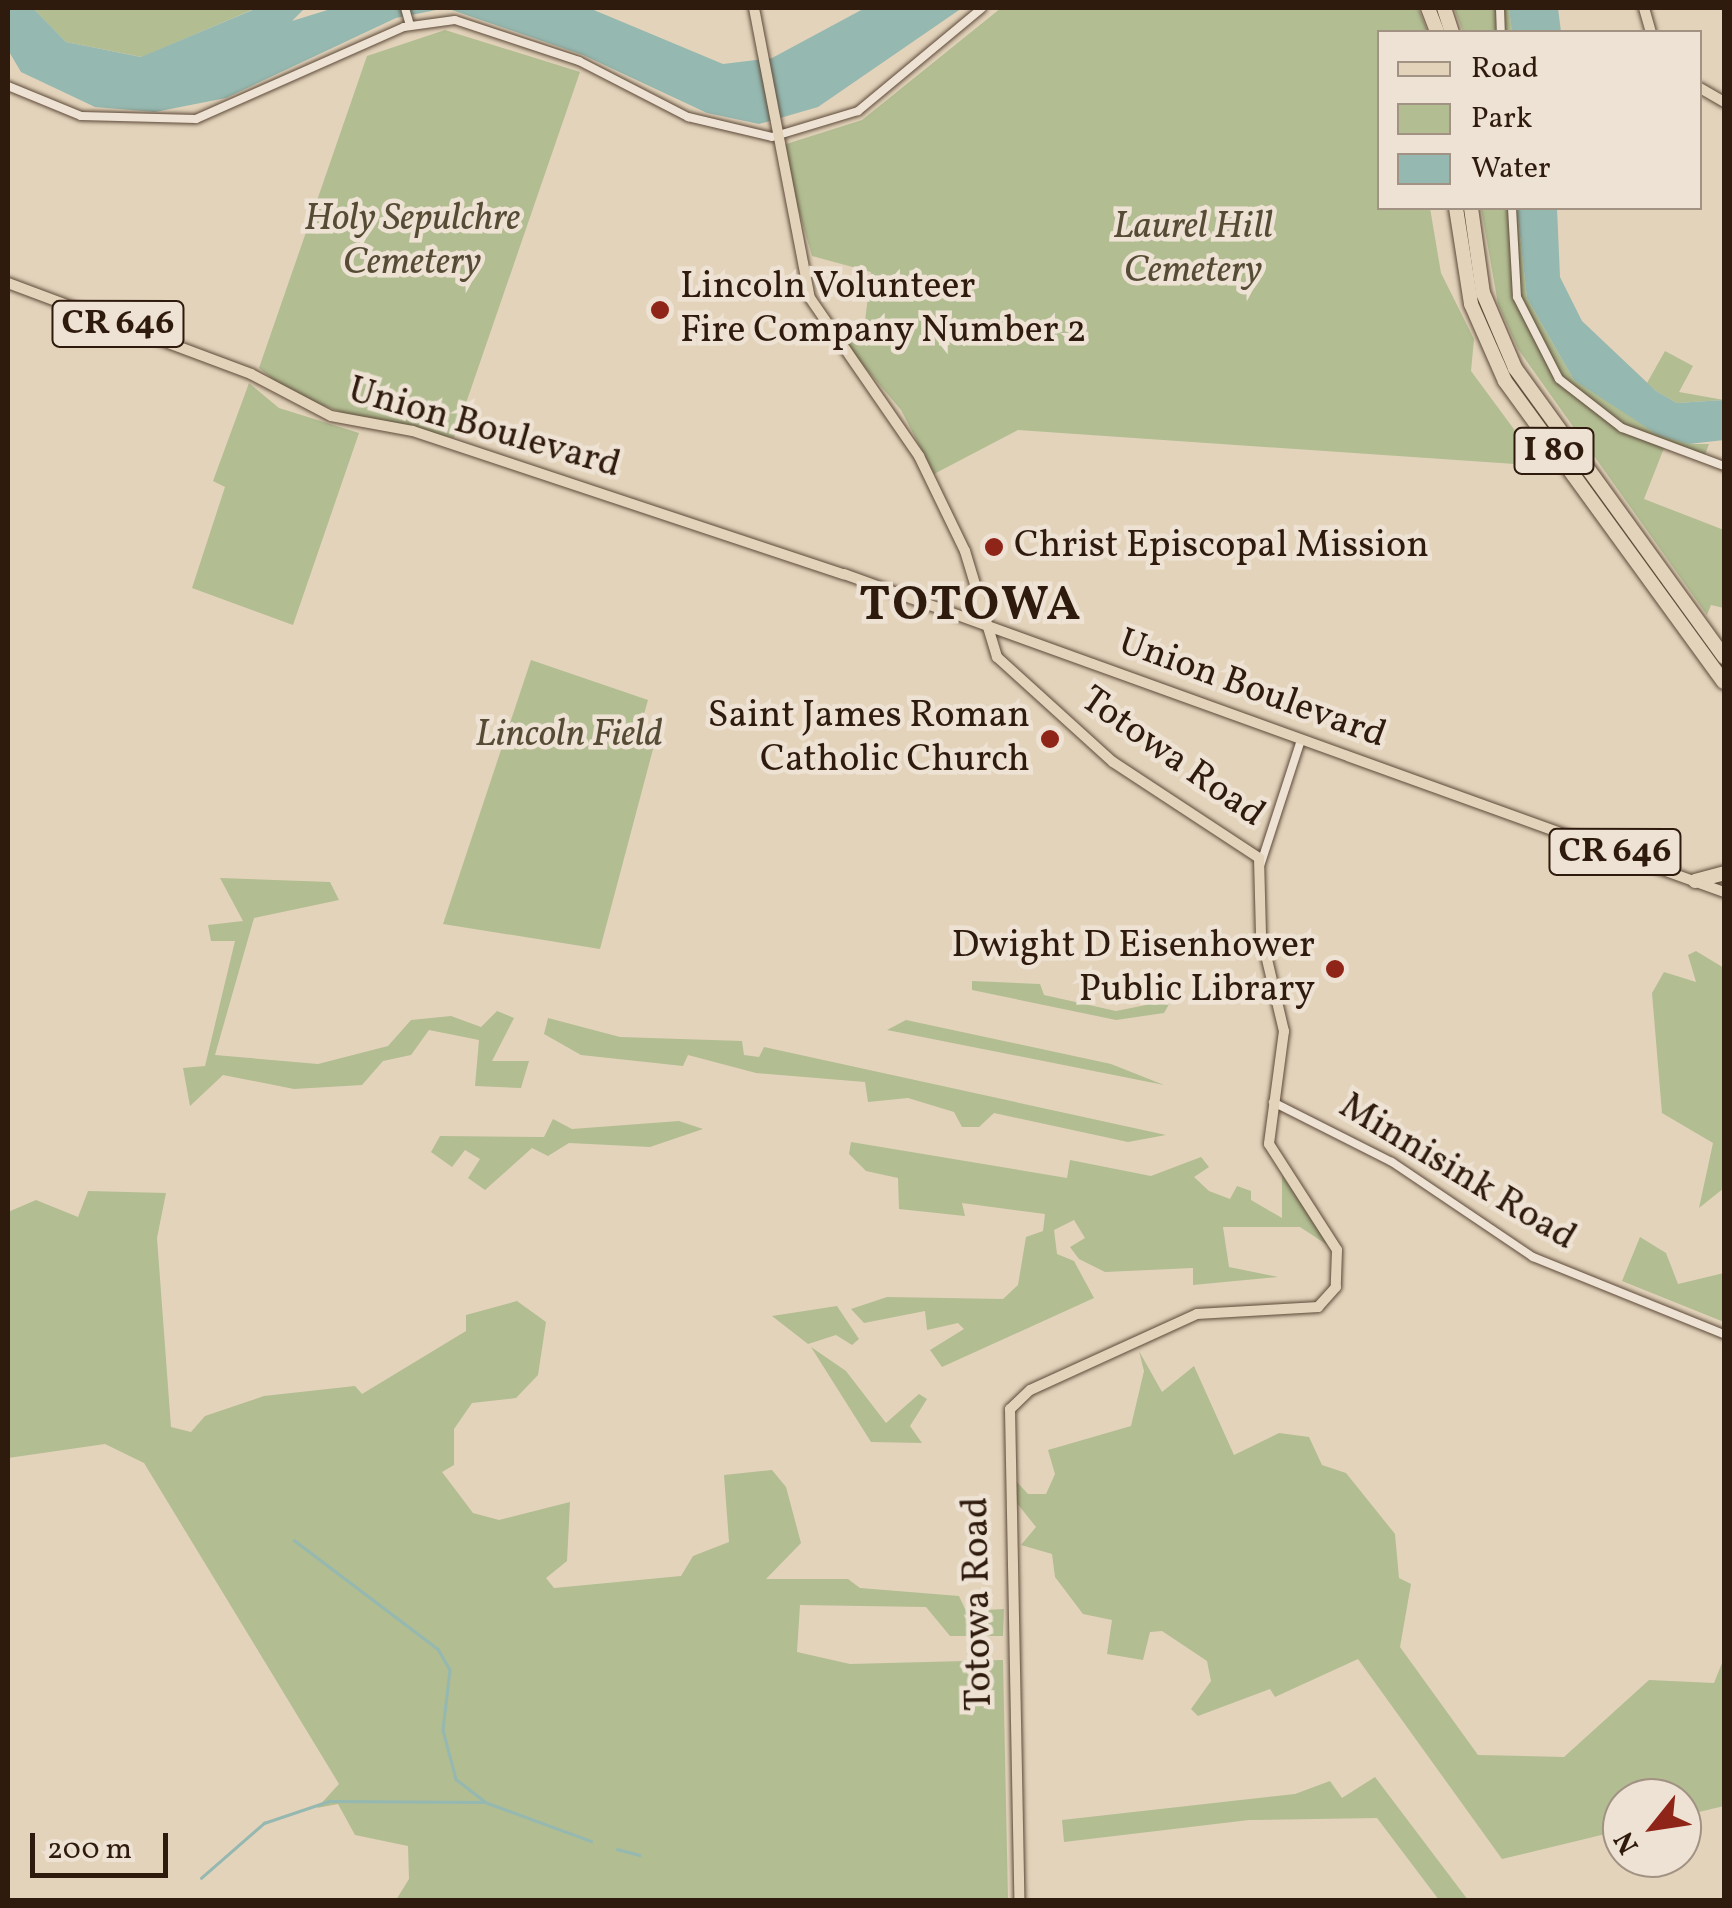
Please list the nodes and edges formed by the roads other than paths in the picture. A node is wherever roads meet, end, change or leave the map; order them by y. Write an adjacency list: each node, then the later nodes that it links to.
1 (405, 8): 4 (street)
2 (754, 8): 8 (main road, Totowa Road)
3 (982, 8): 8 (street)
4 (409, 22): 5 (street); 8 (street)
5 (8, 86)
6 (1702, 89): 7 (main road)
7 (1724, 102)
8 (771, 130): 14 (main road, Totowa Road)
9 (1456, 210): 16 (highway, I 80)
10 (1471, 210): 15 (highway, I 80)
11 (1512, 210): 13 (street)
12 (8, 283): 14 (main road, Union Boulevard / CR 646)
13 (1724, 466)
14 (985, 625): 17 (main road, Union Boulevard / CR 646); 18 (main road, Totowa Road)
15 (1724, 657)
16 (1724, 682)
17 (1301, 740): 18 (street); 20 (main road, Union Boulevard / CR 646)
18 (1261, 864): 22 (main road, Totowa Road)
19 (1724, 873): 20 (highway)
20 (1695, 881): 21 (main road, Union Boulevard)
21 (1724, 892)
22 (1273, 1102): 23 (street, Minnisink Road); 24 (main road, Totowa Road)
23 (1724, 1334)
24 (1019, 1900)

